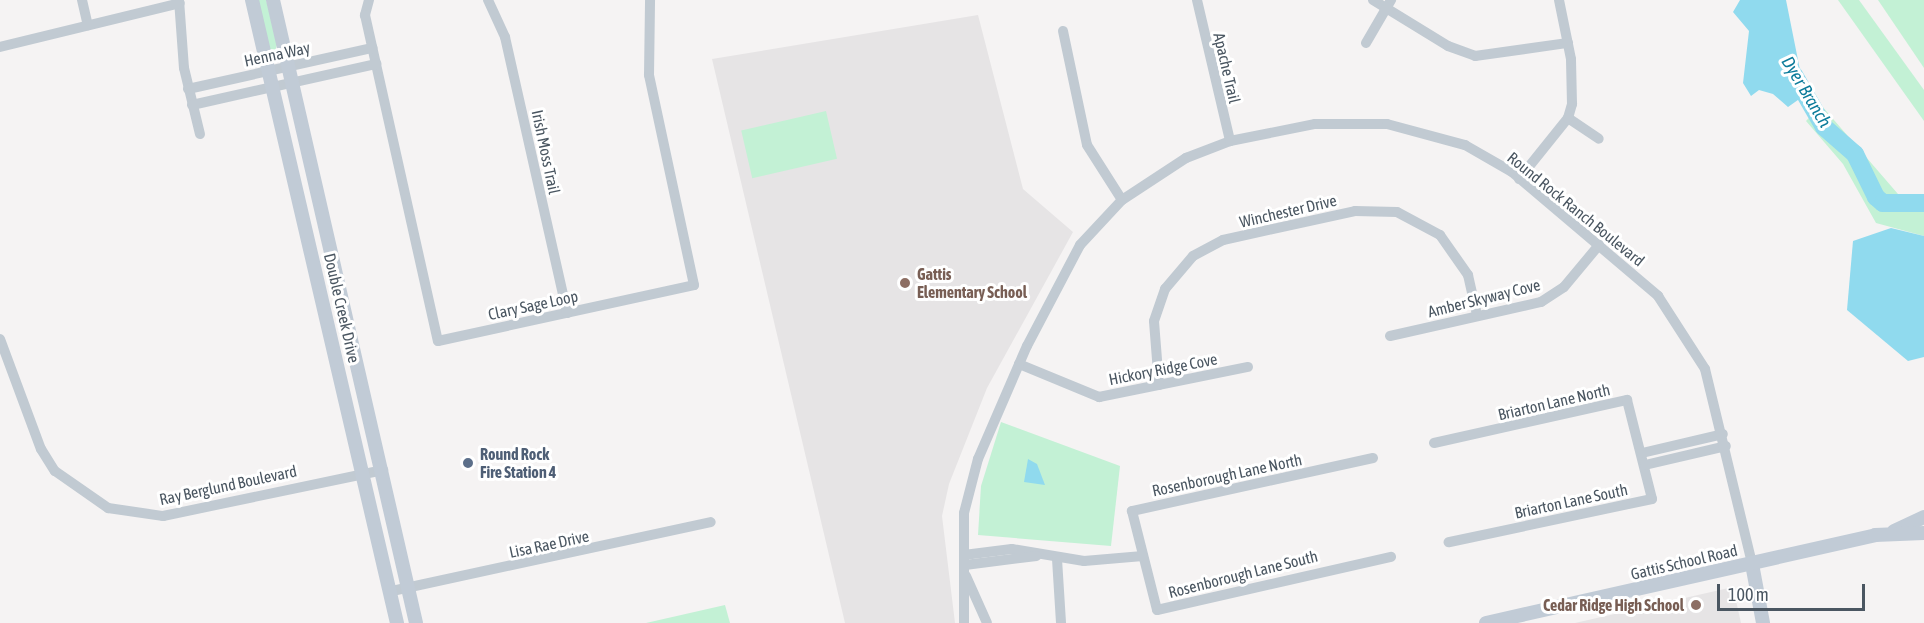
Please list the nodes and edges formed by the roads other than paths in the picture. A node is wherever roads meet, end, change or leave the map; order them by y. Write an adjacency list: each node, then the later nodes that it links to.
1 (82, 0): 12 (street)
2 (252, 0): 20 (street, Double Creek Drive)
3 (273, 0): 19 (street, Double Creek Drive)
4 (369, 0): 17 (street, Clary Sage Loop)
5 (488, 0): 32 (street, Irish Moss Trail)
6 (650, 0): 32 (street, Clary Sage Loop)
7 (1197, 0): 28 (street, Apache Trail)
8 (1373, 0): 11 (street)
9 (1559, 0): 15 (street)
10 (179, 1): 12 (street); 22 (street)
11 (1389, 3): 14 (street); 15 (street)
12 (88, 25): 16 (street)
13 (1063, 31): 30 (street)
14 (1366, 43)
15 (1568, 43): 25 (street)
16 (0, 46)
17 (372, 48): 18 (street, Clary Sage Loop); 19 (street, Henna Way)
18 (376, 64): 19 (street, Henna Way); 32 (street, Clary Sage Loop)
19 (290, 73): 20 (street, Henna Way); 45 (street, Double Creek Drive)
20 (271, 77): 21 (street, Henna Way); 23 (street, Henna Way); 46 (street, Double Creek Drive)
21 (221, 82): 22 (street, Henna Way); 23 (street)
22 (188, 89): 24 (street)
23 (224, 96): 24 (street, Henna Way)
24 (192, 105): 26 (street)
25 (1568, 118): 27 (street); 29 (street)
26 (200, 134)
27 (1599, 139)
28 (1230, 141): 29 (street, Round Rock Ranch Boulevard); 30 (street, Round Rock Ranch Boulevard)
29 (1519, 179): 31 (street, Round Rock Ranch Boulevard)
30 (1122, 200): 36 (street, Round Rock Ranch Boulevard)
31 (1599, 245): 33 (street, Amber Skyway Cove); 39 (street, Round Rock Ranch Boulevard)
32 (567, 313)
33 (1477, 315): 34 (street, Amber Skyway Cove); 38 (street, Winchester Drive)
34 (1390, 336)
35 (0, 339): 46 (street, Ray Berglund Boulevard)
36 (1019, 364): 38 (street, Hickory Ridge Cove); 56 (street, Round Rock Ranch Boulevard)
37 (1248, 367): 38 (street, Hickory Ridge Cove)
38 (1159, 385)
39 (1723, 434): 41 (street, Round Rock Ranch Boulevard); 42 (street)
40 (1434, 443): 42 (street, Briarton Lane North)
41 (1726, 446): 44 (street); 55 (street, Round Rock Ranch Boulevard)
42 (1642, 453): 44 (street, Briarton Lane South)
43 (1373, 458): 52 (street, Rosenborough Lane North)
44 (1645, 465): 51 (street, Briarton Lane South)
45 (383, 470): 46 (street, Ray Berglund Boulevard); 57 (street, Double Creek Drive)
46 (364, 473): 58 (street, Double Creek Drive)
47 (1924, 517): 49 (street, Gattis School Road)
48 (711, 522): 57 (street, Lisa Rae Drive)
49 (1889, 533): 50 (street, Gattis School Road); 55 (street, Gattis School Road)
50 (1924, 533)
51 (1449, 542)
52 (1143, 556): 53 (street, Rosenborough Lane South); 54 (street)
53 (1390, 557)
54 (1057, 559): 56 (street); 63 (street)
55 (1752, 564): 64 (street, Gattis School Road); 65 (street)
56 (965, 565): 61 (street, Round Rock Ranch Boulevard); 62 (street, Round Rock Ranch Boulevard)
57 (410, 588): 58 (street, Lisa Rae Drive); 60 (street, Double Creek Drive)
58 (392, 591): 59 (street, Double Creek Drive)
59 (397, 623)
60 (416, 623)
61 (964, 623)
62 (987, 623)
63 (1061, 623)
64 (1486, 623)
65 (1763, 623)

